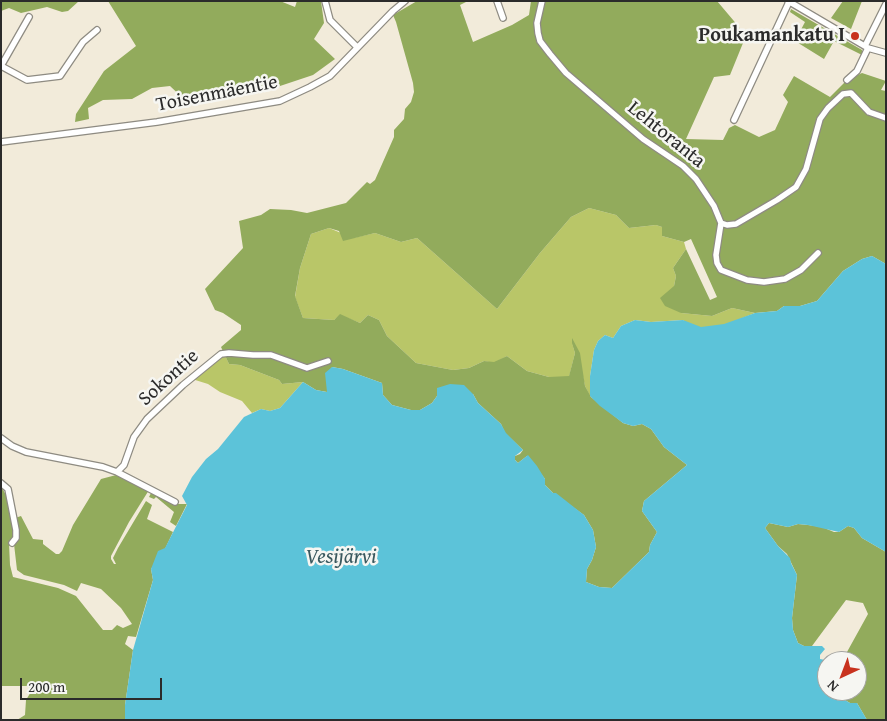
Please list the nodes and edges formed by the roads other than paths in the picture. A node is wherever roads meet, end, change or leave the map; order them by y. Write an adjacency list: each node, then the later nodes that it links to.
1 (325, 1): 10 (street)
2 (405, 1): 10 (street, Toisenmäentie)
3 (497, 1): 8 (street)
4 (542, 1): 18 (street, Lehtoranta)
5 (788, 2): 11 (street); 16 (street)
6 (886, 4): 11 (street)
7 (29, 17): 13 (street)
8 (503, 18)
9 (97, 30): 13 (street)
10 (357, 47): 17 (street, Toisenmäentie)
11 (866, 47): 12 (street); 14 (street)
12 (886, 53)
13 (1, 66)
14 (847, 80)
15 (886, 118): 18 (street)
16 (734, 120)
17 (1, 142)
18 (721, 223): 19 (street)
19 (818, 252)
20 (328, 361): 22 (street, Sokontie)
21 (1, 438): 22 (street)
22 (117, 472): 24 (street)
23 (1, 483): 25 (street)
24 (175, 502)
25 (12, 543)

